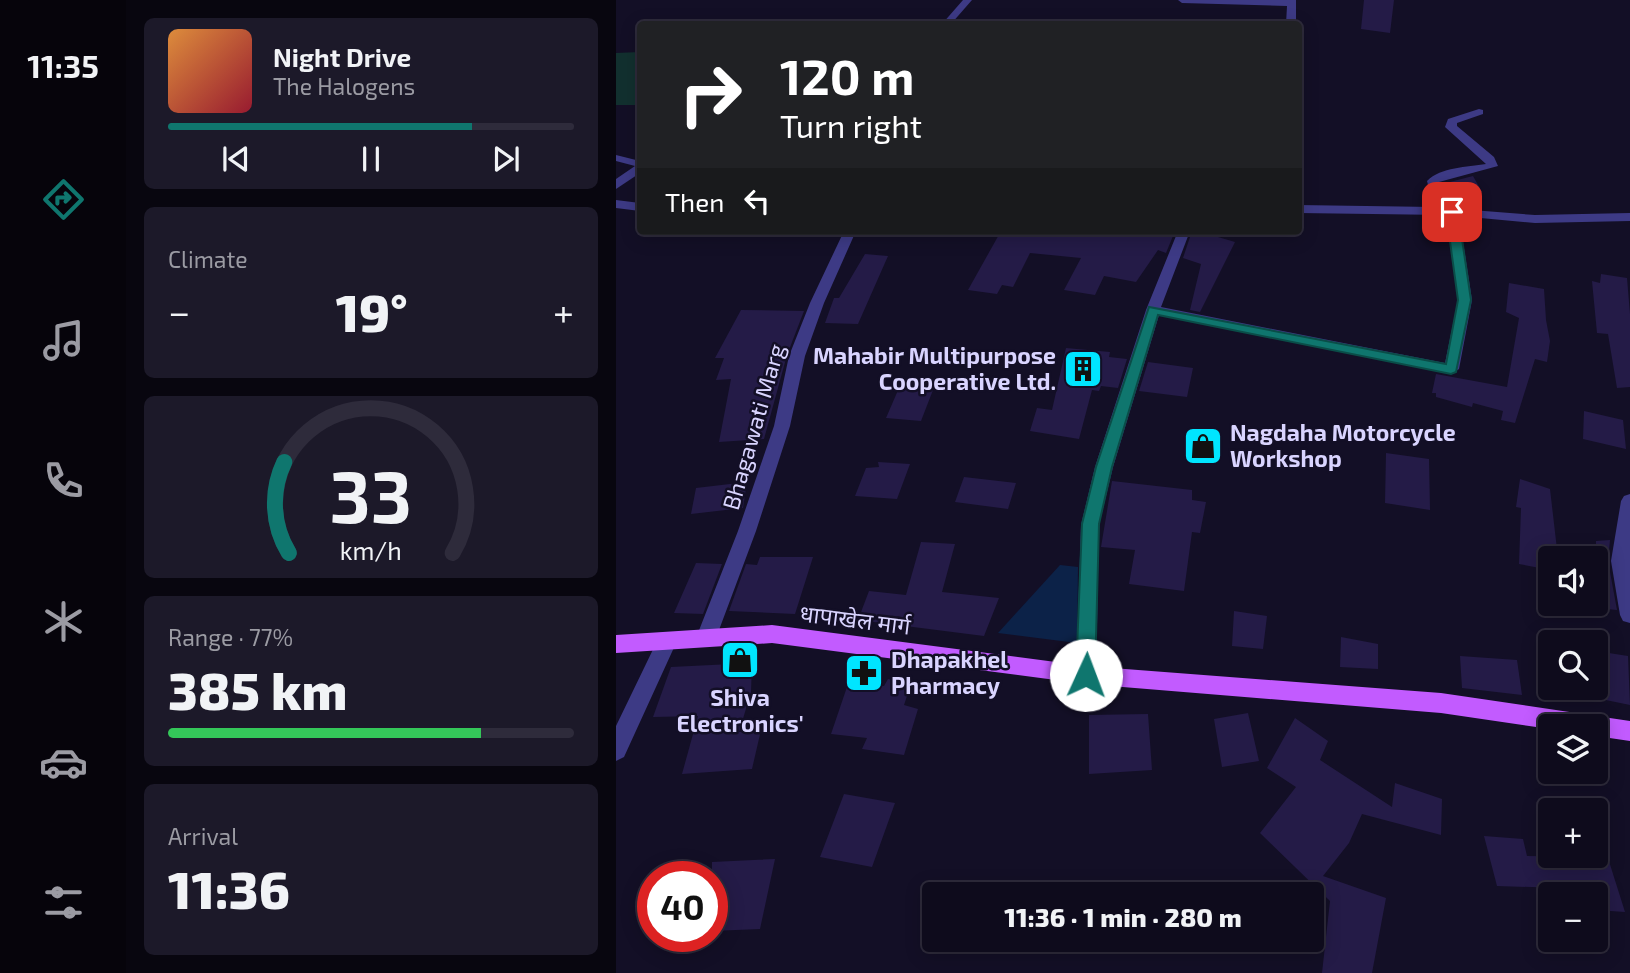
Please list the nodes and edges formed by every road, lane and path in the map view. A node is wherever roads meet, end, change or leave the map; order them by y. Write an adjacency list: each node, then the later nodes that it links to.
1 (968, 0): 4 (street)
2 (1182, 0): 3 (street)
3 (1292, 2): 5 (street)
4 (949, 21)
5 (1291, 21)
6 (1479, 112): 14 (street)
7 (616, 159): 8 (street)
8 (637, 165)
9 (637, 168): 10 (street)
10 (616, 185)
11 (616, 204): 12 (street)
12 (637, 207)
13 (1302, 209): 14 (street)
14 (1447, 212): 15 (street); 18 (street)
15 (1630, 217)
16 (848, 235): 21 (street, Bhagawati Marg)
17 (1182, 235): 18 (street)
18 (1153, 310): 24 (street)
19 (1630, 501): 20 (street)
20 (1630, 615)
21 (706, 638): 22 (main road, धापाखेल मार्ग); 24 (main road, धापाखेल मार्ग)
22 (667, 641): 23 (main road, धापाखेल मार्ग); 28 (street)
23 (616, 644)
24 (1086, 675): 25 (main road, धापाखेल मार्ग)
25 (1538, 717)
26 (1608, 729): 27 (main road, धापाखेल मार्ग)
27 (1629, 733)
28 (616, 750)

